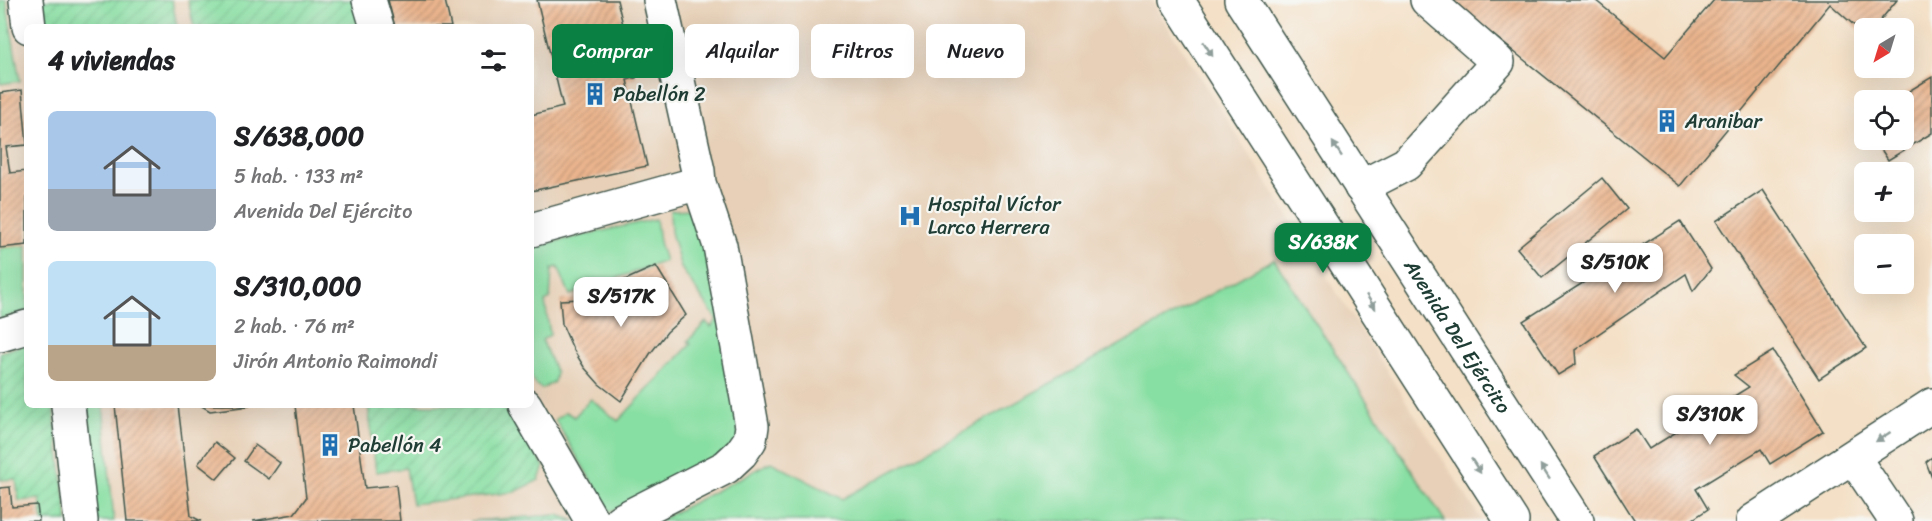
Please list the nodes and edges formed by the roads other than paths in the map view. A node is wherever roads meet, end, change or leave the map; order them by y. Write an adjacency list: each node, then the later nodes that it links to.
1 (26, 0): 7 (main road)
2 (369, 0): 8 (main road)
3 (660, 0): 9 (main road)
4 (1177, 0): 22 (main road, one-way to 22)
5 (1241, 0): 10 (main road, Avenida Del Ejército, one-way to 5)
6 (1427, 0): 10 (main road)
7 (29, 24)
8 (376, 24)
9 (699, 183): 11 (main road); 21 (main road)
10 (1361, 187): 18 (main road, Avenida Del Ejército, one-way to 10)
11 (534, 229)
12 (24, 328): 13 (main road)
13 (0, 335)
14 (1932, 405): 17 (main road, one-way to 17)
15 (68, 408): 19 (main road)
16 (527, 408): 20 (main road)
17 (1853, 457): 23 (main road); 24 (main road)
18 (1570, 519)
19 (81, 521)
20 (592, 521)
21 (620, 521)
22 (1512, 521)
23 (1753, 521)
24 (1896, 521)

